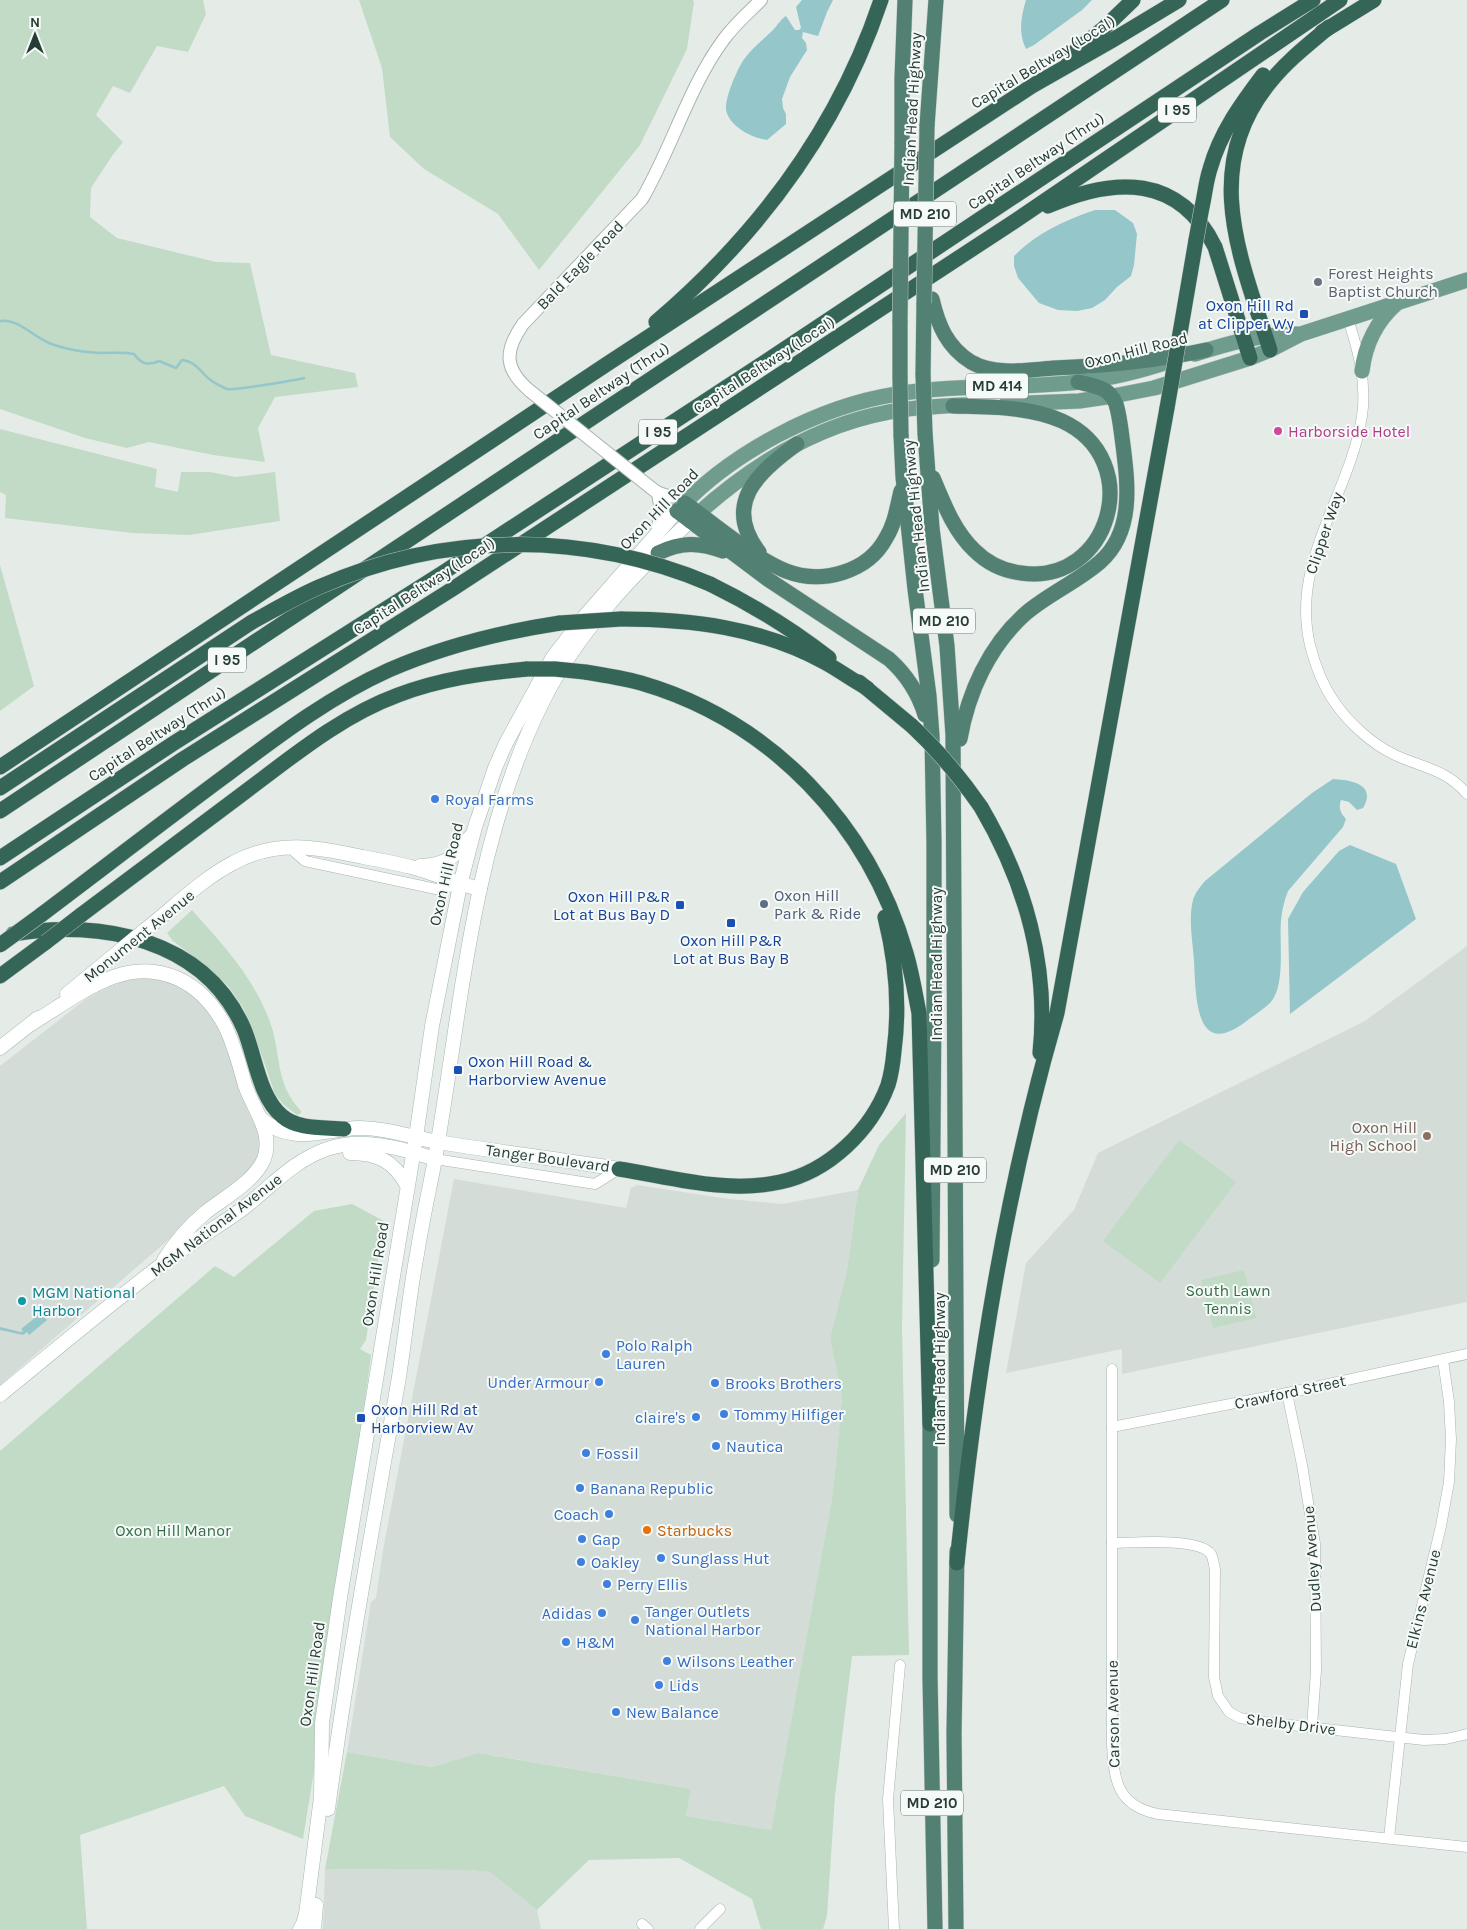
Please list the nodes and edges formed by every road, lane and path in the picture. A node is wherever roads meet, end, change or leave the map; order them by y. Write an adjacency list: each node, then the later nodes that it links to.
1 (761, 0): 32 (street, Bald Eagle Road, bridge)
2 (881, 0): 24 (highway)
3 (905, 0): 31 (highway, Indian Head Highway / MD 210, bridge)
4 (936, 0): 15 (highway, Indian Head Highway / MD 210, bridge)
5 (1132, 0): 12 (highway)
6 (1179, 0): 12 (highway, Capital Beltway (Local) / I 95)
7 (1222, 0): 46 (highway, Capital Beltway (Thru) / I 95)
8 (1314, 0): 49 (highway, Capital Beltway (Thru) / I 95)
9 (1340, 0): 13 (highway, Capital Beltway (Local) / I 95)
10 (1374, 0): 11 (highway)
11 (1329, 27): 19 (highway); 60 (highway, bridge)
12 (1032, 86): 24 (highway, Capital Beltway (Local) / I 95)
13 (1015, 221): 20 (highway); 52 (highway, Capital Beltway (Local) / I 95)
14 (1467, 280): 16 (main road, Oxon Hill Road / MD 414)
15 (928, 301): 21 (highway); 30 (highway, Indian Head Highway / MD 210, bridge)
16 (1399, 302): 17 (main road, Oxon Hill Road / MD 414); 25 (main road)
17 (1348, 319): 18 (main road, Oxon Hill Road / MD 414); 25 (street, Clipper Way)
18 (1301, 334): 19 (main road, Oxon Hill Road / MD 414); 22 (main road, Oxon Hill Road / MD 414)
19 (1266, 335): 20 (main road, Oxon Hill Road / MD 414); 22 (highway)
20 (1244, 339): 21 (main road, Oxon Hill Road / MD 414); 23 (highway)
21 (1206, 350): 26 (main road, Oxon Hill Road / MD 414)
22 (1270, 350): 23 (main road, Oxon Hill Road / MD 414)
23 (1250, 358): 27 (main road, Oxon Hill Road / MD 414)
24 (607, 364): 42 (highway, Capital Beltway (Local) / I 95)
25 (1362, 371): 45 (street, Clipper Way)
26 (1078, 382): 27 (highway); 33 (main road, Oxon Hill Road / MD 414)
27 (1113, 396): 28 (main road, Oxon Hill Road / MD 414); 43 (highway)
28 (953, 406): 29 (main road, Oxon Hill Road / MD 414); 30 (highway)
29 (797, 444): 35 (main road, MD 414); 39 (highway)
30 (928, 465): 43 (highway, Indian Head Highway / MD 210)
31 (904, 477): 39 (highway); 41 (highway, Indian Head Highway / MD 210)
32 (654, 490): 33 (street); 36 (street)
33 (699, 490): 34 (main road, Oxon Hill Road / MD 414)
34 (681, 507): 35 (highway); 36 (main road, Oxon Hill Road / MD 414)
35 (700, 512): 37 (main road, Oxon Hill Road / MD 414); 38 (highway); 39 (highway)
36 (657, 533): 47 (main road, Oxon Hill Road / MD 414)
37 (658, 553): 38 (highway); 54 (main road, Oxon Hill Road / MD 414)
38 (740, 560): 41 (highway)
39 (769, 562)
40 (867, 688): 44 (highway, bridge); 56 (highway, bridge); 60 (highway, bridge)
41 (932, 736): 76 (highway, Indian Head Highway / MD 210)
42 (0, 767)
43 (953, 778): 79 (highway, Indian Head Highway / MD 210)
44 (0, 788)
45 (1467, 794)
46 (0, 811)
47 (475, 827): 51 (main road); 53 (main road, Oxon Hill Road / MD 414)
48 (290, 848): 51 (main road, Monument Avenue); 53 (street, Monument Avenue); 58 (main road, Monument Avenue, bridge)
49 (0, 858)
50 (869, 862): 57 (highway, bridge); 68 (highway); 76 (highway)
51 (408, 866): 53 (main road, Monument Avenue)
52 (0, 882)
53 (460, 885): 54 (main road, Monument Avenue); 63 (main road, Oxon Hill Road / MD 414)
54 (480, 889): 64 (main road, Oxon Hill Road / MD 414)
55 (0, 936): 62 (highway)
56 (0, 945)
57 (0, 976)
58 (31, 1024): 59 (main road, Monument Avenue); 61 (main road)
59 (0, 1048)
60 (1036, 1087): 79 (highway)
61 (261, 1119): 62 (main road); 70 (main road)
62 (344, 1129): 63 (main road)
63 (416, 1137): 64 (main road); 65 (main road, Oxon Hill Road / MD 414)
64 (438, 1142): 67 (main road, Oxon Hill Road / MD 414); 68 (main road, Tanger Boulevard)
65 (413, 1152): 66 (main road, MGM National Avenue); 67 (main road, MGM National Avenue); 69 (main road, Oxon Hill Road / MD 414)
66 (304, 1159): 69 (main road); 70 (main road, MGM National Avenue)
67 (435, 1159): 68 (street, Tanger Boulevard); 88 (main road, Oxon Hill Road / MD 414)
68 (619, 1169)
69 (407, 1185): 87 (main road, Oxon Hill Road / MD 414)
70 (161, 1265): 75 (main road, MGM National Avenue)
71 (1467, 1354): 72 (street, Crawford Street)
72 (1443, 1360): 74 (street, Crawford Street); 83 (street, Elkins Avenue)
73 (1112, 1369): 77 (street, Carson Avenue)
74 (1287, 1393): 77 (street, Crawford Street); 81 (street, Dudley Avenue)
75 (0, 1395)
76 (930, 1424): 91 (highway, Indian Head Highway / MD 210)
77 (1112, 1427): 78 (street, Carson Avenue)
78 (1112, 1543): 81 (street, Shelby Drive); 84 (street, Carson Avenue)
79 (957, 1563): 92 (highway, Indian Head Highway / MD 210)
80 (900, 1665): 90 (street)
81 (1312, 1726): 83 (street, Shelby Drive)
82 (1467, 1734): 83 (street, Shelby Drive)
83 (1400, 1736): 84 (street, Elkins Avenue)
84 (1389, 1838): 85 (street, Carson Avenue)
85 (1467, 1847)
86 (720, 1909): 89 (street)
87 (300, 1929)
88 (314, 1929)
89 (700, 1929)
90 (894, 1929)
91 (935, 1929)
92 (956, 1929)

